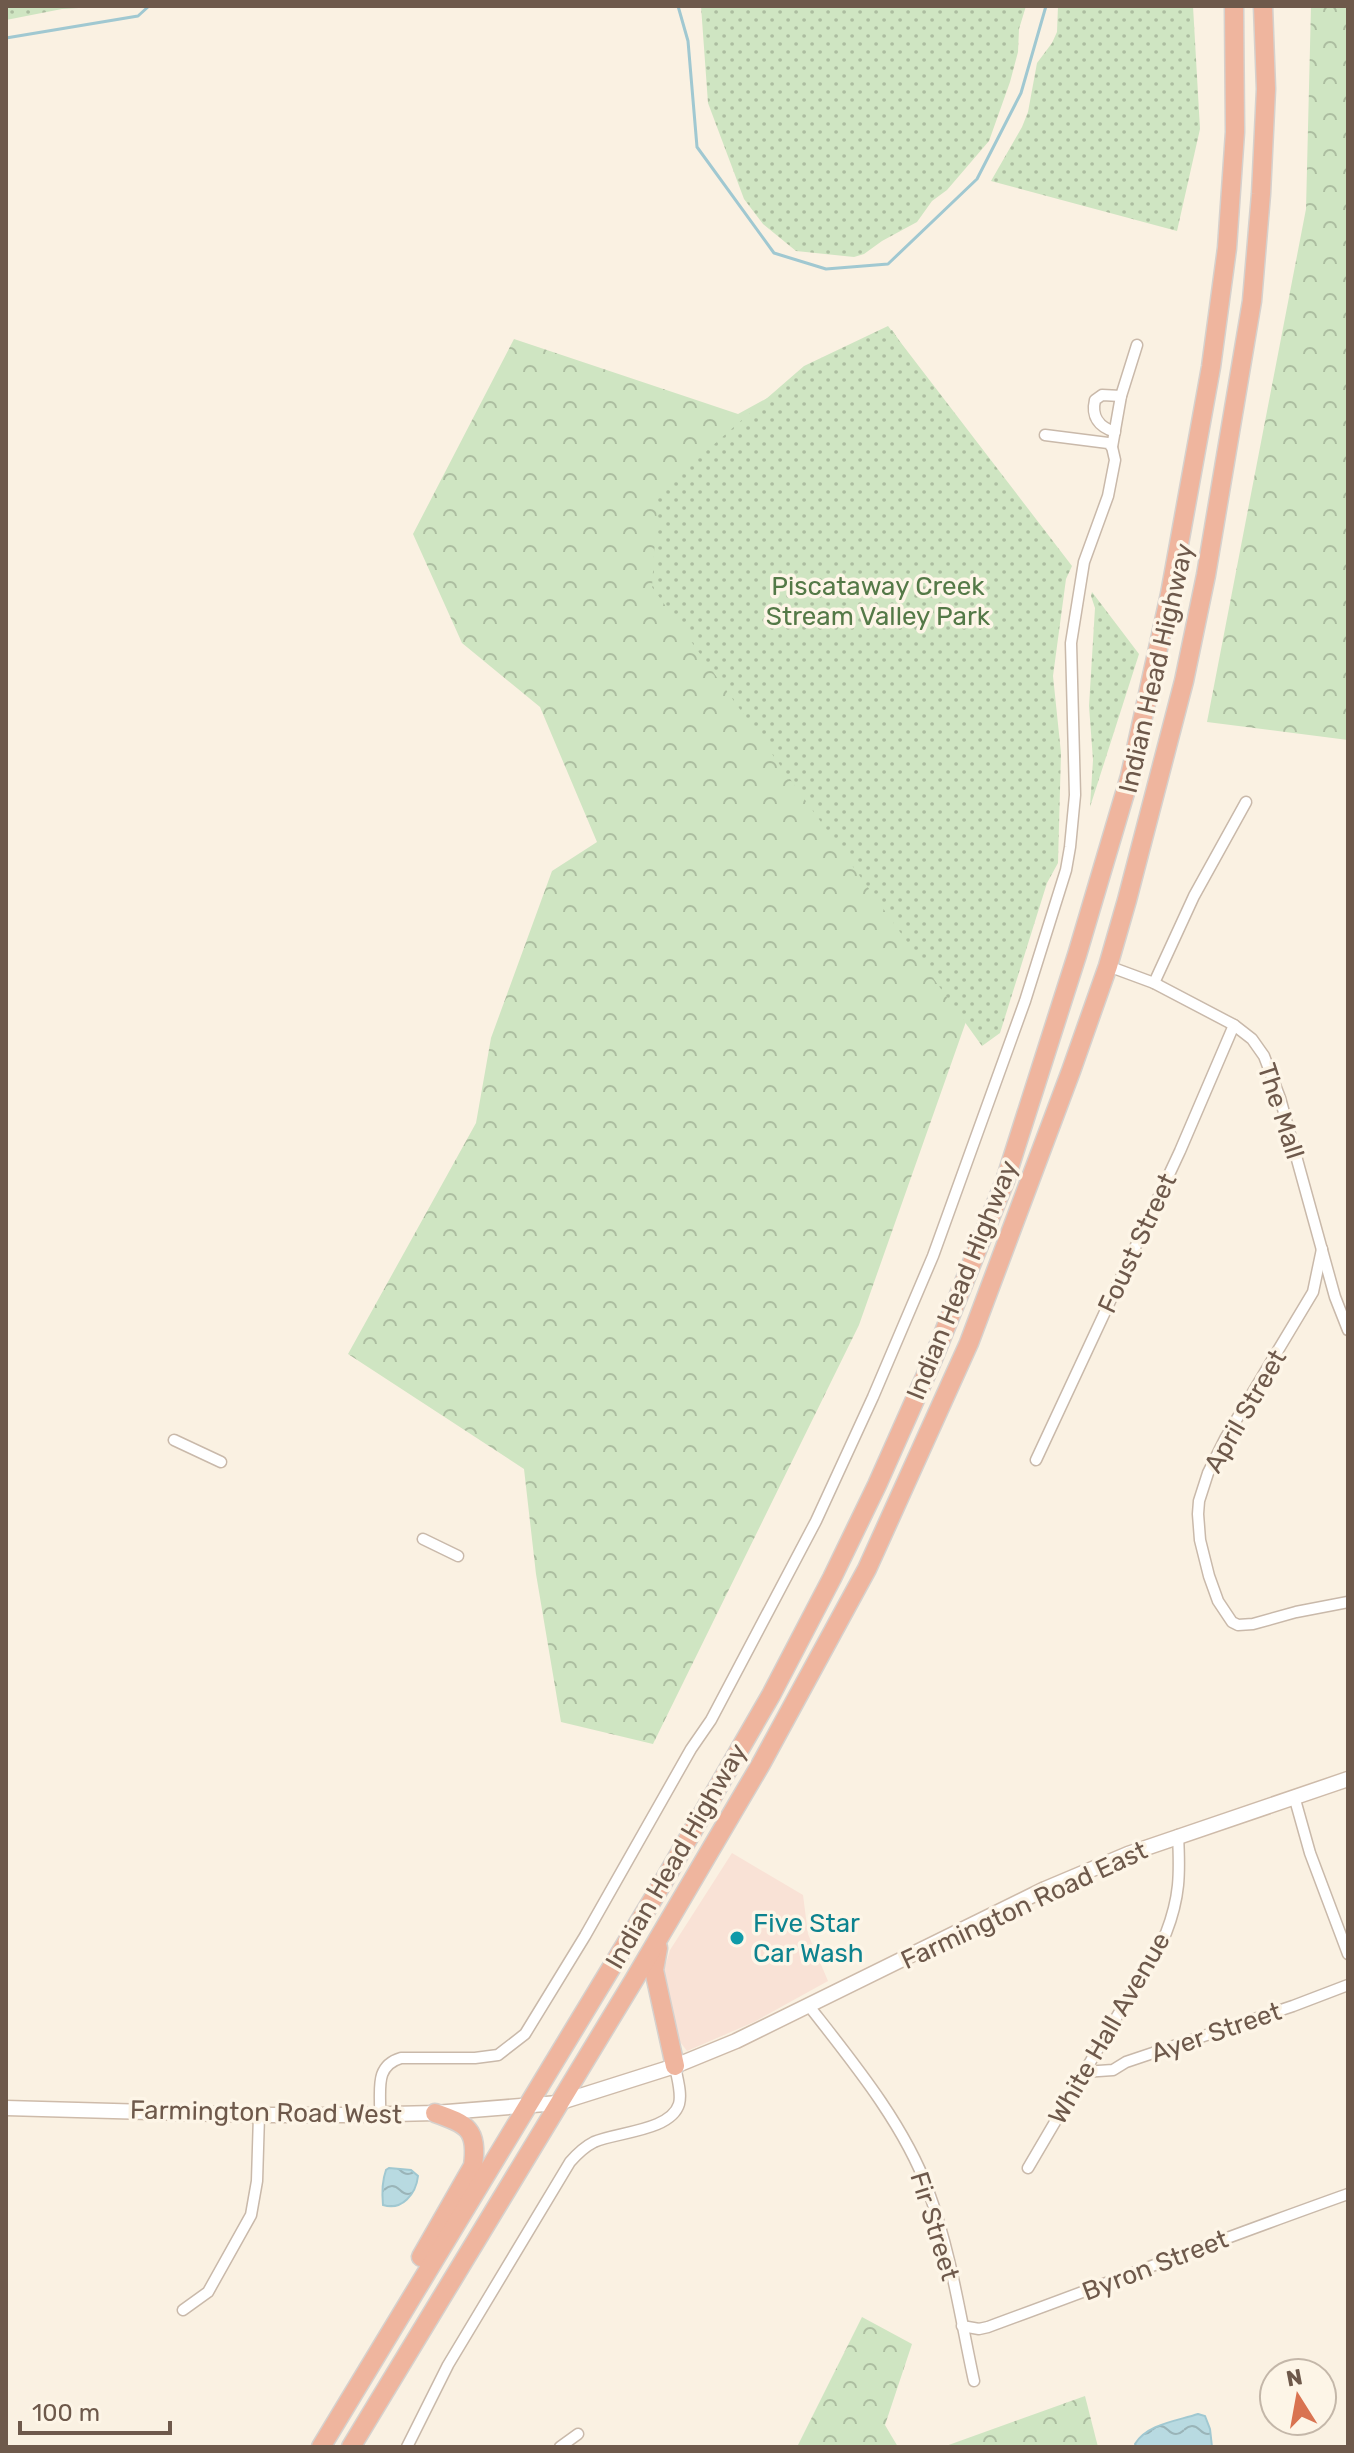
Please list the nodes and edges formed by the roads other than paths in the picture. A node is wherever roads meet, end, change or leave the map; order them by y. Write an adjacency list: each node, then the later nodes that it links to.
1 (1234, 6): 30 (highway, Indian Head Highway)
2 (1263, 6): 9 (highway, Indian Head Highway)
3 (1137, 345): 4 (street)
4 (1121, 396): 5 (street); 5 (street)
5 (1115, 432): 7 (street)
6 (1045, 435): 7 (street)
7 (1112, 447): 33 (street)
8 (1246, 802): 10 (street)
9 (1108, 966): 10 (street, The Mall); 23 (highway, Indian Head Highway)
10 (1154, 983): 11 (street, The Mall)
11 (1234, 1025): 12 (street, The Mall); 15 (street, Foust Street)
12 (1322, 1249): 13 (street, The Mall); 19 (street, April Street)
13 (1348, 1330)
14 (174, 1440): 16 (street)
15 (1036, 1460)
16 (221, 1462)
17 (423, 1539): 18 (street)
18 (458, 1556)
19 (1348, 1602)
20 (1348, 1779): 21 (main road, Farmington Road East)
21 (1294, 1796): 22 (main road, Farmington Road East); 24 (street)
22 (1178, 1835): 26 (main road, Farmington Road East); 28 (street, White Hall Avenue)
23 (686, 1890): 27 (highway); 29 (highway, Indian Head Highway)
24 (1348, 1954)
25 (1348, 1985): 28 (street, Ayer Street)
26 (809, 2006): 27 (main road, Farmington Road East); 38 (street, Fir Street)
27 (675, 2066): 29 (main road, Farmington Road East); 44 (street)
28 (1084, 2072): 35 (street, White Hall Avenue)
29 (558, 2103): 30 (main road, Farmington Road East); 43 (highway, Indian Head Highway)
30 (525, 2107): 32 (main road, Farmington Road West); 39 (highway, Indian Head Highway)
31 (6, 2108): 34 (main road, Farmington Road West)
32 (435, 2113): 33 (main road, Farmington Road West); 39 (highway)
33 (380, 2114): 34 (main road, Farmington Road West)
34 (259, 2115): 37 (street)
35 (1028, 2168)
36 (1348, 2194): 38 (street, Byron Street)
37 (183, 2310)
38 (962, 2326): 40 (street, Fir Street)
39 (368, 2369): 42 (highway, Indian Head Highway)
40 (974, 2381)
41 (578, 2434): 45 (street)
42 (321, 2447)
43 (351, 2447)
44 (407, 2447)
45 (560, 2447)

